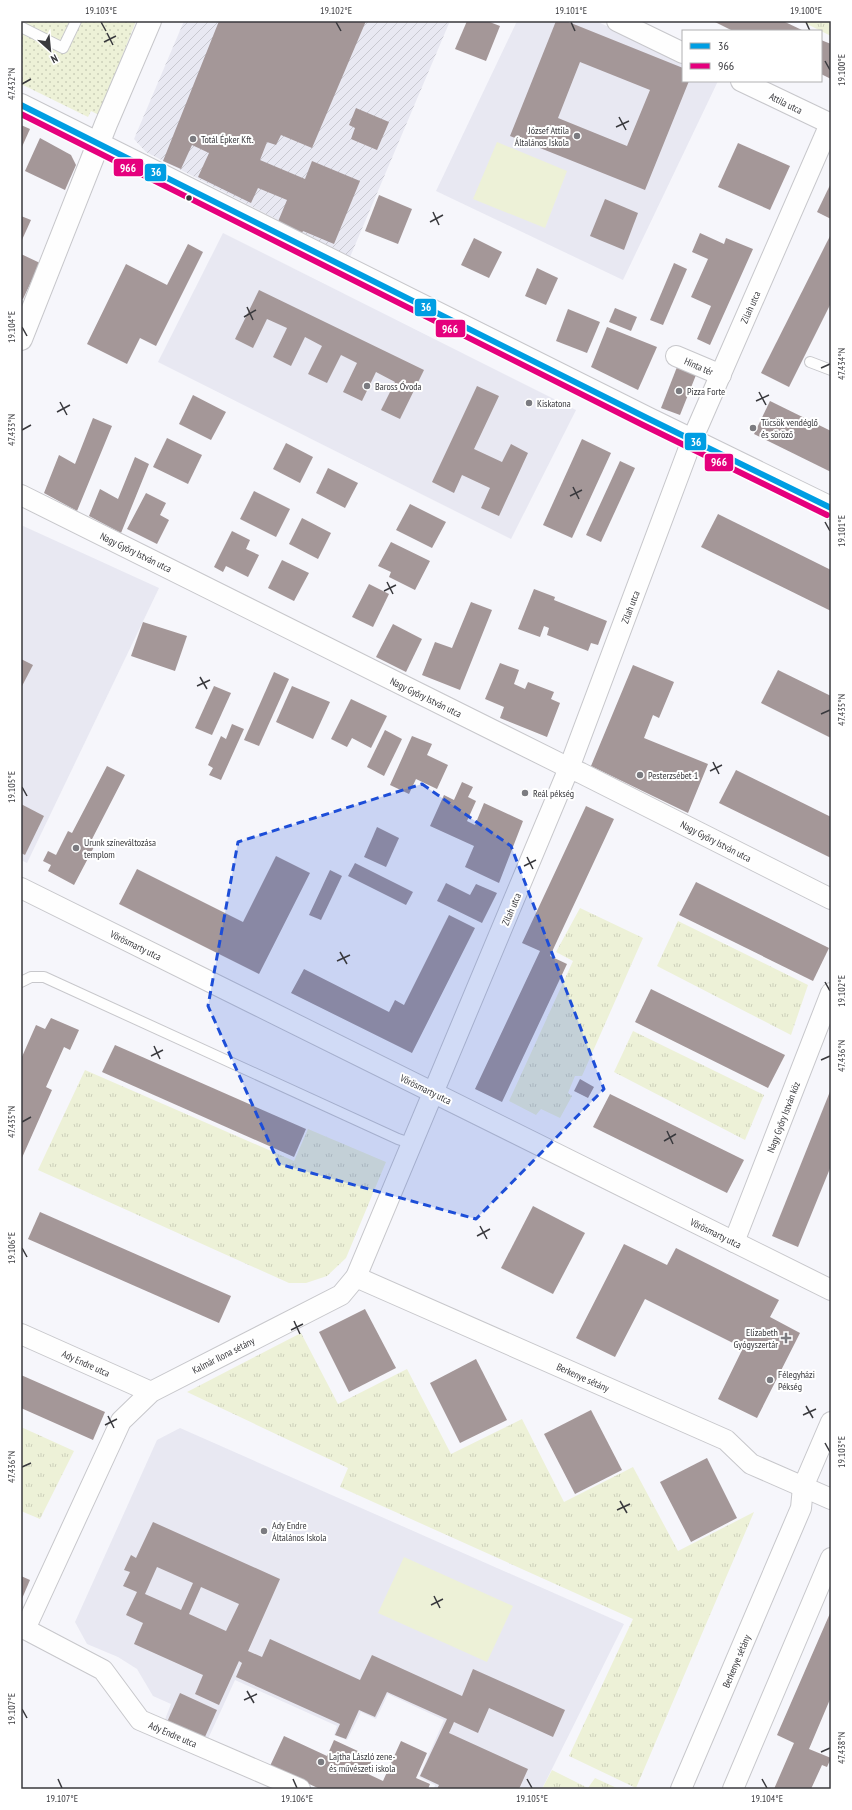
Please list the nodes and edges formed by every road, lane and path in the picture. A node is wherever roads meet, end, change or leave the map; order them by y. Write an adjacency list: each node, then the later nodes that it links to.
1 (76, 21): 4 (lane)
2 (150, 21): 9 (street)
3 (617, 21): 5 (street)
4 (21, 27)
5 (682, 53)
6 (743, 82): 8 (street, Attila utca)
7 (21, 105): 9 (street)
8 (831, 124): 14 (street, Zilah utca)
9 (98, 144): 10 (street); 15 (street)
10 (21, 339)
11 (676, 356): 14 (street, Hinta tér)
12 (810, 362): 13 (lane)
13 (831, 370)
14 (721, 375): 15 (street, Zilah utca)
15 (692, 440): 17 (street); 18 (street, Zilah utca)
16 (21, 495): 18 (street, Nagy Győry István utca)
17 (831, 508)
18 (569, 768): 20 (street, Nagy Győry István utca); 23 (street, Zilah utca)
19 (21, 888): 23 (street, Vörösmarty utca)
20 (831, 899)
21 (21, 982): 24 (lane)
22 (831, 993): 25 (street, Nagy Győry István köz)
23 (434, 1093): 24 (street, Kalmár Ilona sétány); 25 (street, Vörösmarty utca)
24 (413, 1144): 26 (street, Kalmár Ilona sétány)
25 (734, 1242): 27 (street, Vörösmarty utca)
26 (356, 1277): 29 (street, Kalmár Ilona sétány); 31 (street, Berkenye sétány)
27 (831, 1290)
28 (21, 1334): 29 (street, Ady Endre utca)
29 (151, 1392): 34 (street, Kalmár Ilona sétány)
30 (831, 1422): 31 (street)
31 (803, 1487): 32 (street, Berkenye sétány); 36 (street, Berkenye sétány)
32 (831, 1499)
33 (831, 1558): 37 (street)
34 (23, 1629): 35 (street, Ady Endre utca)
35 (300, 1789)
36 (682, 1789)
37 (733, 1789)

